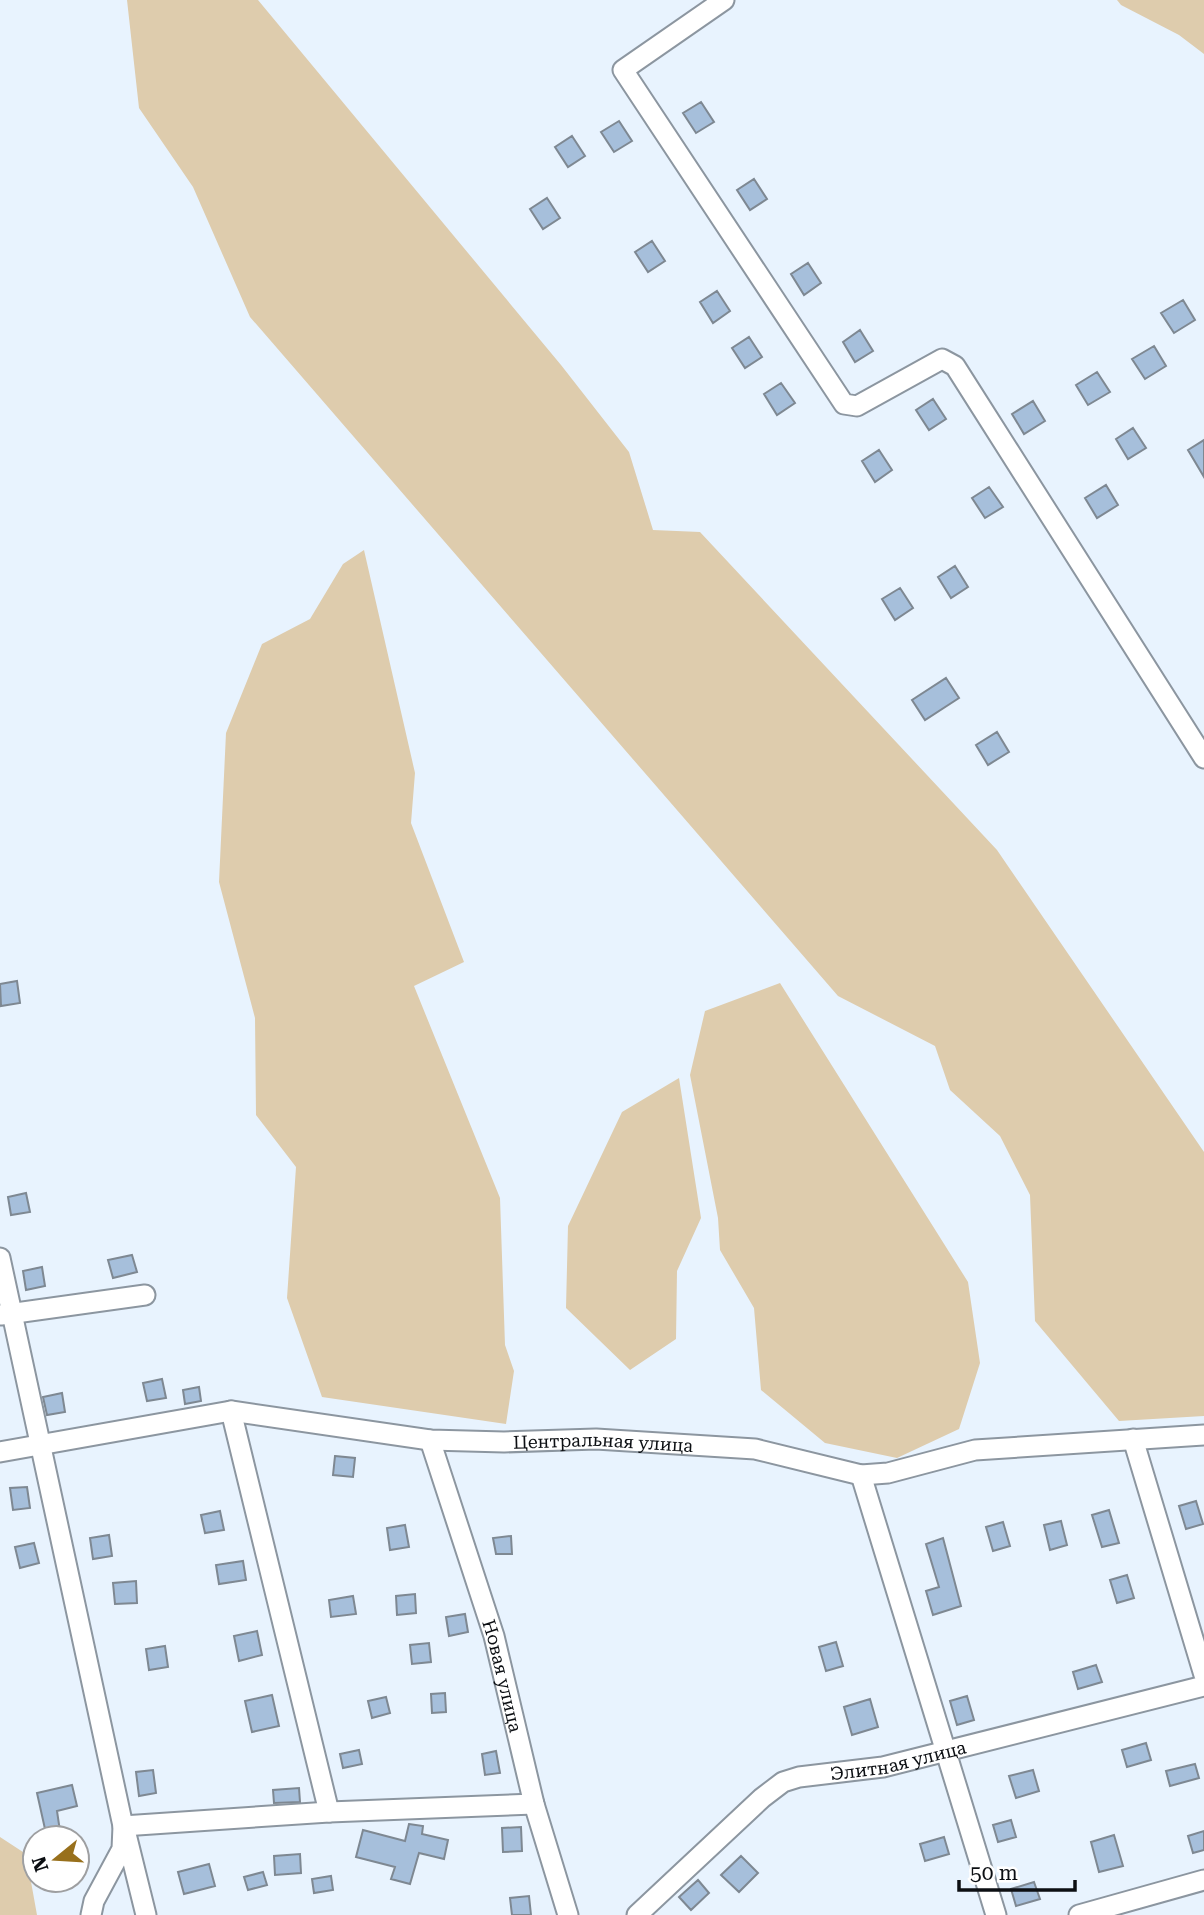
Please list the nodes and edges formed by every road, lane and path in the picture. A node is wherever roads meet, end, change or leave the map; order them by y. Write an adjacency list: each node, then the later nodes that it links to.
1 (724, 0): 2 (street)
2 (1204, 758)
3 (0, 1258): 5 (street)
4 (145, 1295): 5 (street)
5 (6, 1314): 10 (street)
6 (231, 1411): 8 (street, Центральная улица); 10 (street, Центральная улица); 17 (street)
7 (1204, 1435): 9 (street, Центральная улица)
8 (430, 1440): 12 (street, Центральная улица); 16 (street, Новая улица)
9 (1133, 1440): 12 (street, Центральная улица); 13 (street)
10 (38, 1444): 11 (street, Центральная улица); 18 (street)
11 (0, 1452)
12 (861, 1475): 15 (street)
13 (1204, 1675)
14 (1204, 1685): 15 (street, Элитная улица)
15 (944, 1749): 23 (street, Элитная улица); 24 (street)
16 (534, 1804): 17 (street); 22 (street, Новая улица)
17 (329, 1812): 18 (street)
18 (123, 1826): 20 (street); 21 (street)
19 (1204, 1880): 25 (street)
20 (91, 1915)
21 (146, 1915)
22 (568, 1915)
23 (637, 1915)
24 (996, 1915)
25 (1079, 1915)

